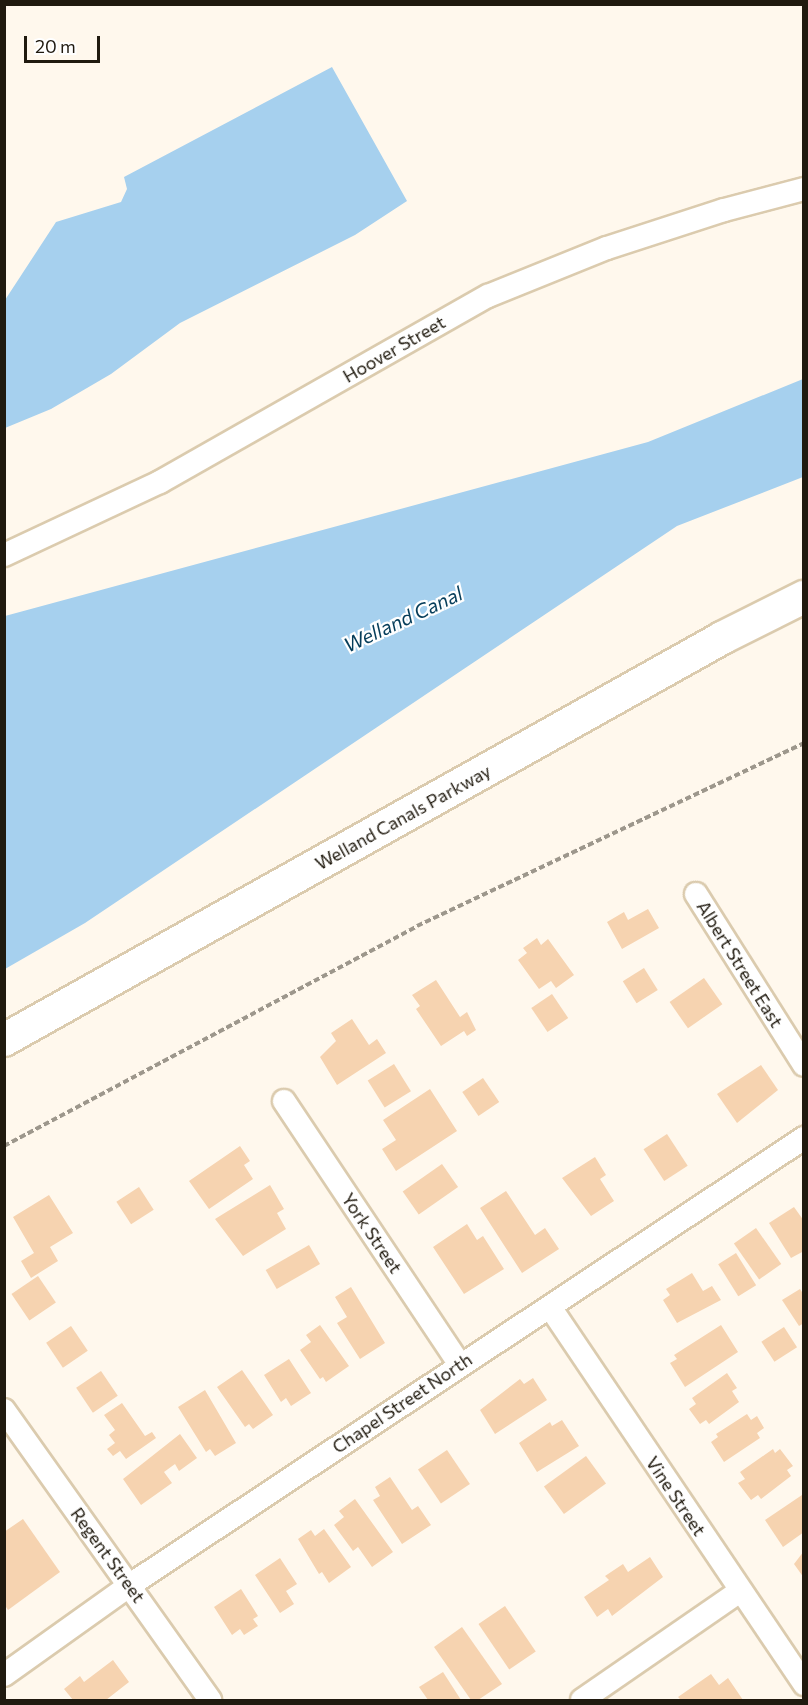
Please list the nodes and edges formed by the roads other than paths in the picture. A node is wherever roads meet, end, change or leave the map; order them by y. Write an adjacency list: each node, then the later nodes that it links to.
1 (804, 189): 2 (street, Hoover Street)
2 (4, 555)
3 (804, 597): 5 (street, Welland Canals Parkway)
4 (696, 894): 6 (street, Albert Street East)
5 (4, 1040)
6 (804, 1065)
7 (284, 1101): 10 (street, York Street)
8 (804, 1138): 9 (street, Chapel Street North)
9 (550, 1307): 10 (street, Chapel Street North); 13 (street, Vine Street)
10 (460, 1365): 12 (street, Chapel Street North)
11 (4, 1410): 12 (street, Regent Street)
12 (130, 1585): 14 (street, Chapel Street North); 16 (street, Regent Street)
13 (740, 1591): 15 (street, Vine Street); 17 (street)
14 (4, 1675)
15 (804, 1684)
16 (210, 1701)
17 (582, 1701)

